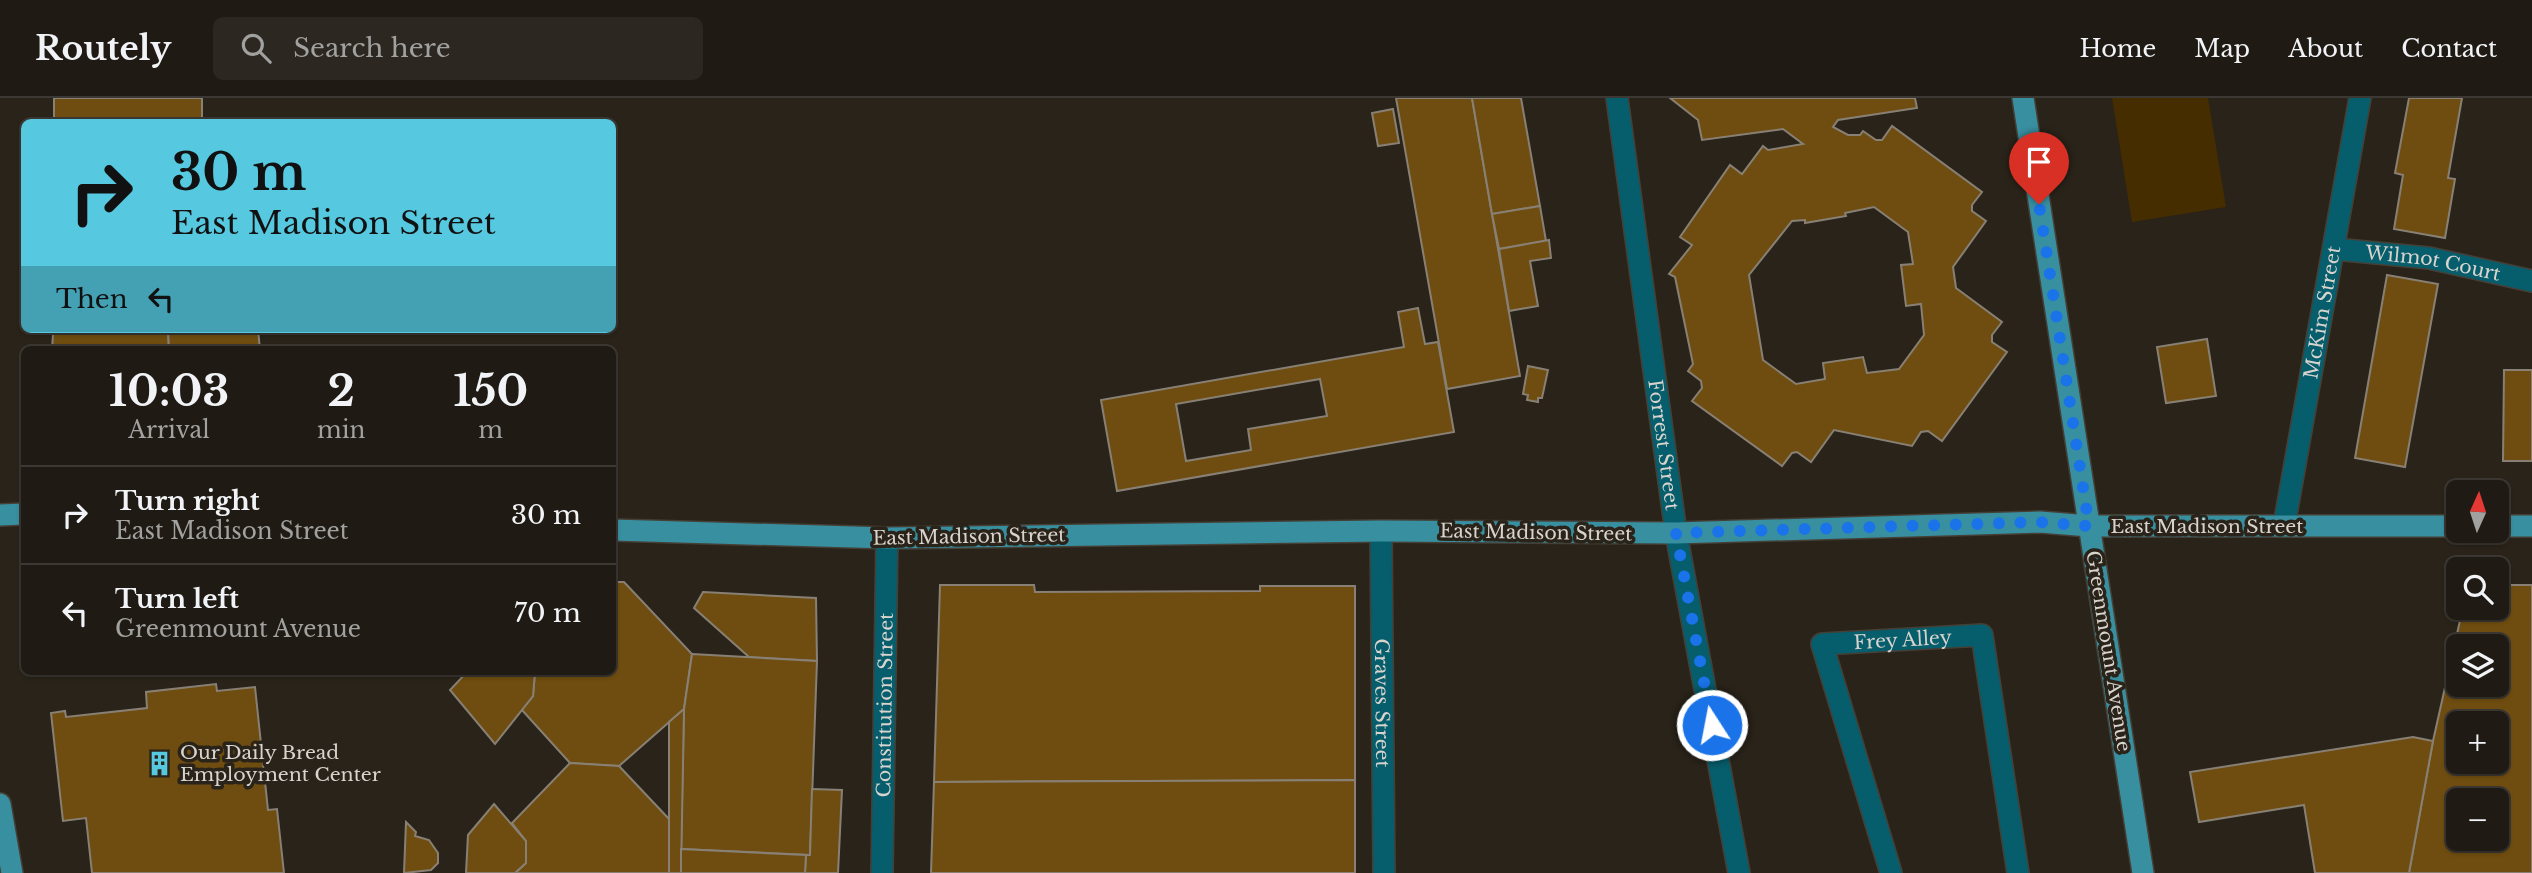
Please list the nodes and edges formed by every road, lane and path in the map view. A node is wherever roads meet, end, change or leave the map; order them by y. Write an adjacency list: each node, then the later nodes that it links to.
1 (1617, 98): 15 (street, Forrest Street)
2 (2023, 98): 8 (main road, Greenmount Avenue)
3 (2360, 98): 4 (street, McKim Street)
4 (2334, 250): 5 (street, Wilmot Court); 9 (street, McKim Street)
5 (2532, 281)
6 (0, 514): 7 (main road)
7 (21, 514)
8 (2089, 526): 9 (main road, East Madison Street); 15 (main road, East Madison Street); 24 (main road, Greenmount Avenue)
9 (2284, 526): 10 (main road, East Madison Street)
10 (2446, 526)
11 (2510, 526): 12 (main road)
12 (2532, 526)
13 (616, 530): 16 (main road, East Madison Street)
14 (1381, 531): 15 (main road, East Madison Street); 16 (main road, East Madison Street); 20 (street, Graves Street)
15 (1676, 533): 21 (street, Forrest Street)
16 (887, 538): 19 (street, Constitution Street)
17 (0, 804): 18 (main road)
18 (12, 873)
19 (882, 873)
20 (1384, 873)
21 (1739, 873)
22 (1891, 873): 23 (street, Frey Alley)
23 (2018, 873)
24 (2143, 873)

